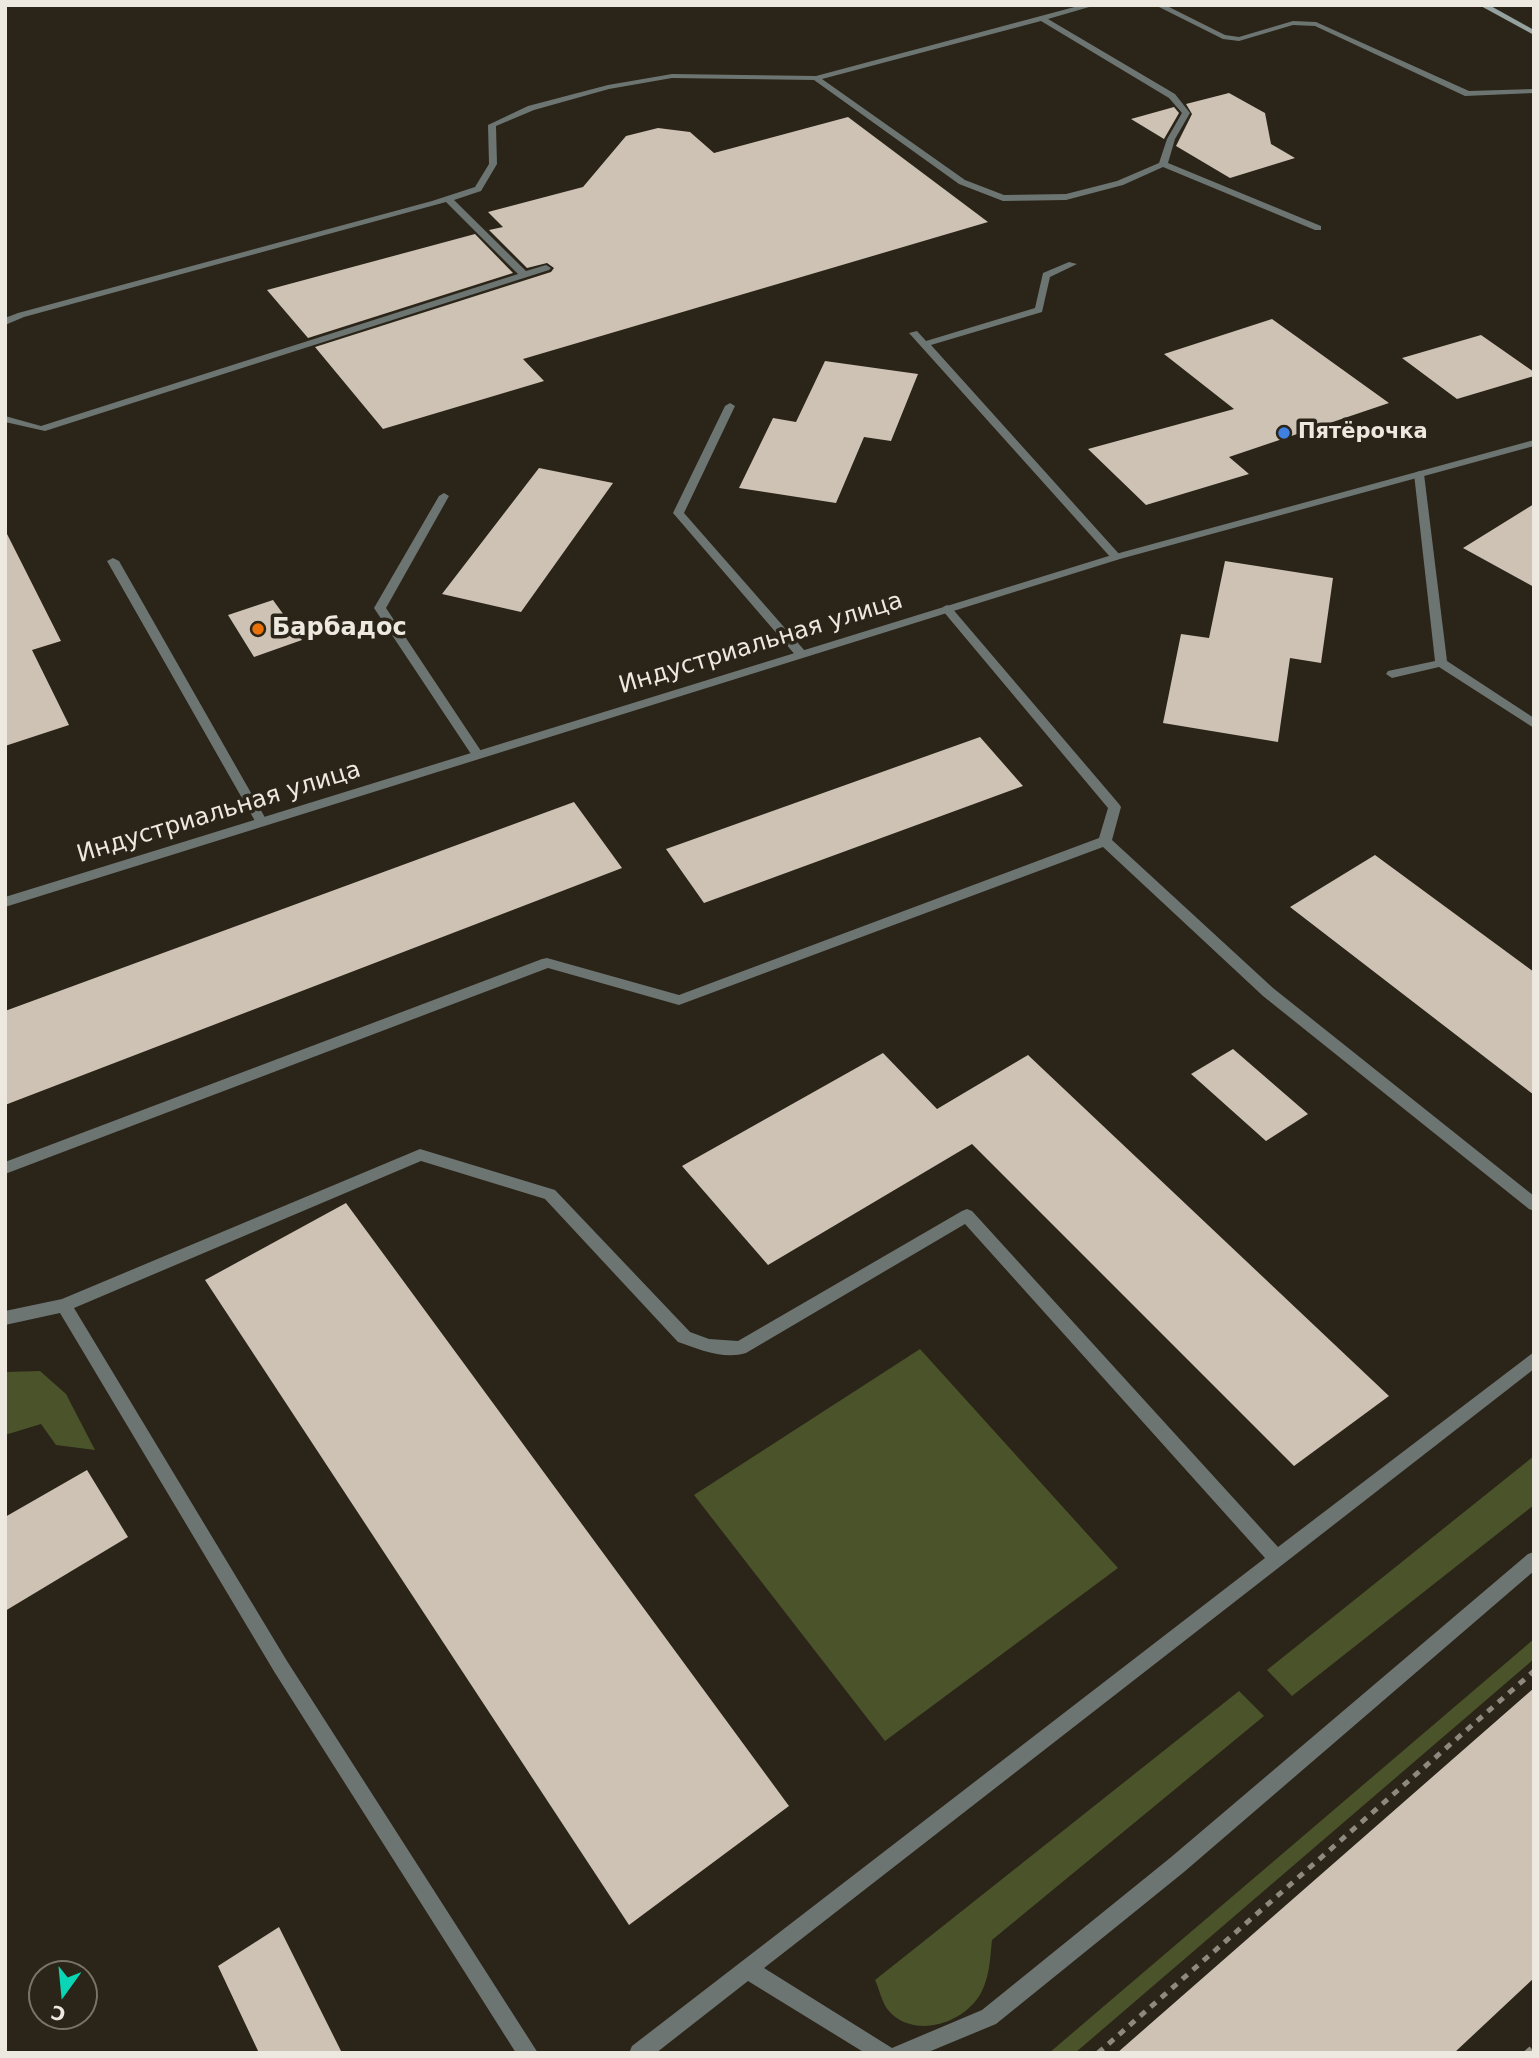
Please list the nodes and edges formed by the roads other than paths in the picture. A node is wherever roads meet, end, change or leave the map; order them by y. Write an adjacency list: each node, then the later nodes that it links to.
1 (1092, 5): 4 (street)
2 (1159, 5): 7 (street)
3 (1483, 5): 5 (main road)
4 (1041, 18): 6 (street); 8 (street)
5 (1534, 33)
6 (816, 78): 8 (street); 9 (street)
7 (1534, 91)
8 (1163, 164): 10 (street)
9 (448, 199): 13 (street); 14 (street)
10 (1318, 228)
11 (1072, 264): 16 (street)
12 (546, 268): 13 (street)
13 (524, 274): 18 (street)
14 (5, 321)
15 (915, 333): 16 (street)
16 (925, 344): 22 (street)
17 (730, 406): 25 (street)
18 (5, 419)
19 (1534, 443): 20 (street, Индустриальная улица)
20 (1419, 474): 22 (street, Индустриальная улица); 26 (street)
21 (443, 496): 29 (street)
22 (1116, 557): 24 (street, Индустриальная улица)
23 (113, 561): 30 (street)
24 (947, 609): 25 (street, Индустриальная улица); 31 (street)
25 (801, 654): 29 (street, Индустриальная улица)
26 (1441, 663): 27 (street); 28 (street)
27 (1392, 674)
28 (1534, 724)
29 (477, 754): 30 (street, Индустриальная улица)
30 (261, 821): 32 (street, Индустриальная улица)
31 (1105, 841): 33 (street); 34 (street)
32 (5, 902)
33 (5, 1168)
34 (1534, 1205)
35 (64, 1305): 36 (street); 38 (street); 41 (street)
36 (5, 1318)
37 (1534, 1359): 38 (street)
38 (1277, 1559): 40 (street)
39 (1534, 1560): 44 (street)
40 (747, 1969): 42 (street); 43 (street)
41 (528, 2053)
42 (639, 2053)
43 (884, 2053)
44 (900, 2053)

